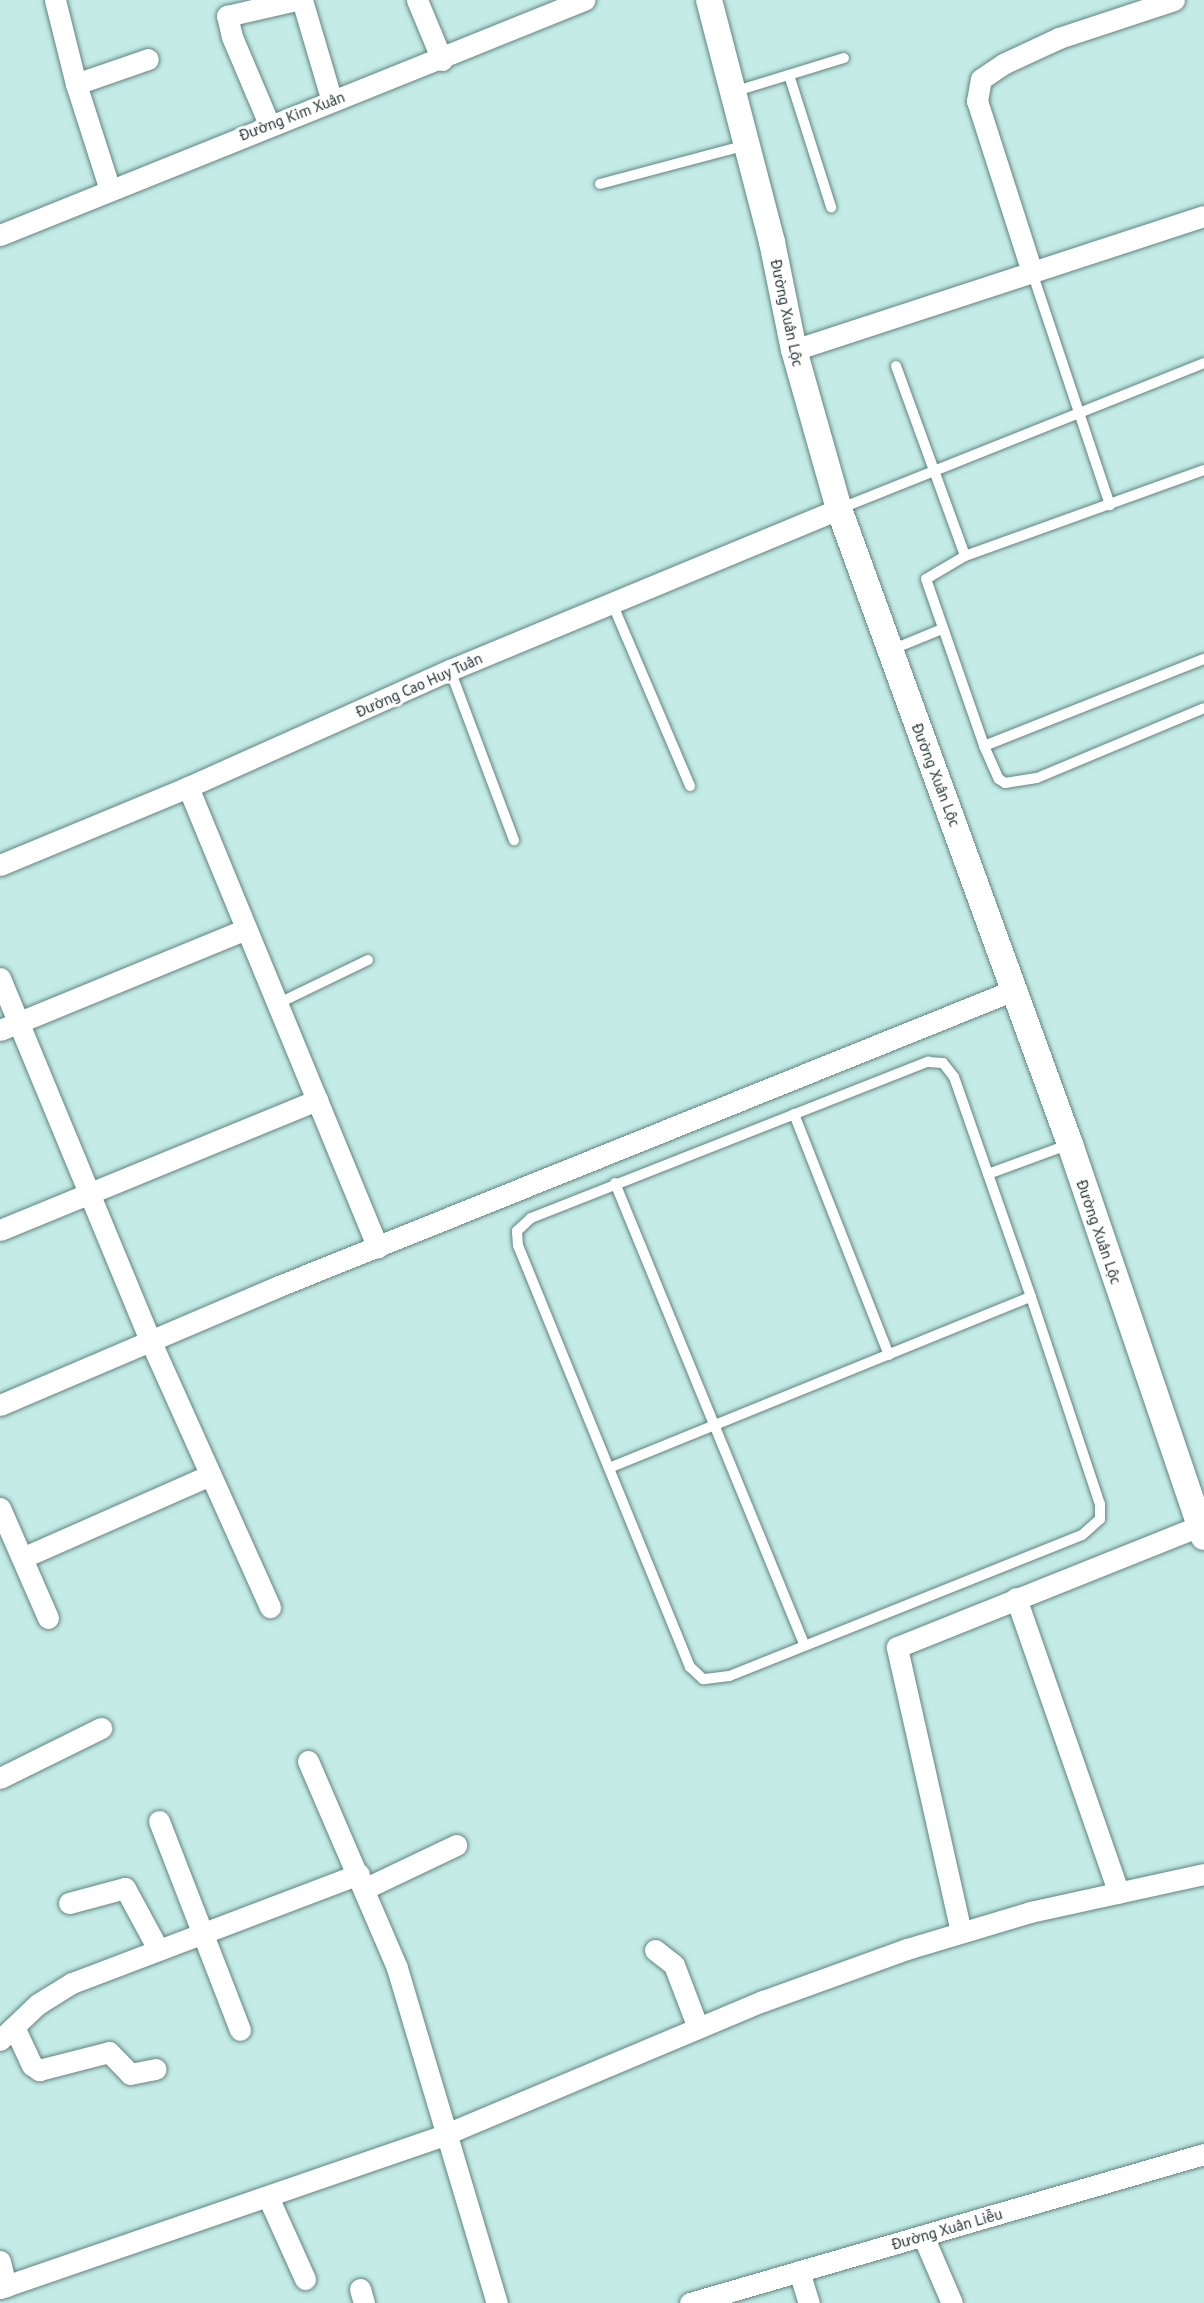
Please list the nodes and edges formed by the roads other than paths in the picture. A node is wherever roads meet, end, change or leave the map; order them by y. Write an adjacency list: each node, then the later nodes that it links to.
1 (55, 0): 12 (street)
2 (296, 0): 15 (street)
3 (302, 0): 14 (street)
4 (417, 0): 10 (street)
5 (584, 0): 10 (street, Đường Kim Xuân)
6 (709, 0): 13 (street, Đường Xuân Lộc)
7 (1174, 0): 22 (street)
8 (844, 58): 11 (lane)
9 (148, 59): 12 (street)
10 (442, 60): 14 (street, Đường Kim Xuân)
11 (789, 75): 13 (lane); 19 (lane)
12 (76, 84): 18 (street)
13 (733, 92): 16 (street, Đường Xuân Lộc)
14 (332, 100): 15 (street, Đường Kim Xuân)
15 (268, 124): 18 (street, Đường Kim Xuân)
16 (747, 145): 17 (lane); 23 (street, Đường Xuân Lộc)
17 (600, 184)
18 (110, 190): 21 (street, Đường Kim Xuân)
19 (831, 207)
20 (1204, 216): 22 (street)
21 (0, 235)
22 (1032, 272): 23 (street); 26 (lane)
23 (794, 350): 30 (street, Đường Xuân Lộc)
24 (1204, 363): 26 (lane)
25 (896, 366): 27 (lane)
26 (1077, 413): 27 (lane); 29 (lane)
27 (933, 468): 30 (lane); 31 (lane)
28 (1204, 470): 29 (lane)
29 (1110, 505): 31 (lane)
30 (839, 509): 32 (street, Đường Cao Huy Tuân); 34 (street, Đường Xuân Lộc)
31 (965, 556): 33 (lane)
32 (612, 603): 36 (street, Đường Cao Huy Tuân); 39 (lane)
33 (942, 629): 34 (lane); 38 (lane)
34 (888, 651): 46 (street, Đường Xuân Lộc)
35 (1204, 659): 38 (lane)
36 (450, 670): 40 (street, Đường Cao Huy Tuân); 41 (lane)
37 (1204, 708): 38 (lane)
38 (984, 746)
39 (690, 786)
40 (188, 787): 42 (street, Đường Cao Huy Tuân); 43 (street)
41 (514, 840)
42 (0, 865)
43 (246, 929): 47 (street); 48 (street)
44 (368, 960): 47 (lane)
45 (0, 978): 48 (street)
46 (1014, 990): 51 (street, Đường Xuân Lộc); 56 (street)
47 (277, 1004): 49 (street)
48 (10, 1026): 54 (street)
49 (317, 1100): 54 (street); 56 (street)
50 (794, 1114): 52 (lane); 53 (lane); 59 (lane)
51 (1070, 1144): 52 (lane); 65 (street, Đường Xuân Lộc)
52 (988, 1174): 57 (lane)
53 (615, 1183): 61 (lane); 62 (lane)
54 (89, 1191): 55 (street); 58 (street)
55 (0, 1230)
56 (378, 1247): 58 (street)
57 (1031, 1297): 59 (lane); 70 (lane)
58 (150, 1340): 60 (street); 63 (street)
59 (889, 1355): 61 (lane)
60 (0, 1405)
61 (716, 1425): 62 (lane); 70 (lane)
62 (609, 1468): 70 (lane)
63 (210, 1475): 66 (street); 68 (street)
64 (0, 1508): 66 (street)
65 (1202, 1531): 67 (street)
66 (22, 1558): 69 (street)
67 (1016, 1598): 78 (street); 81 (street)
68 (270, 1607)
69 (48, 1618)
70 (804, 1644)
71 (101, 1728): 73 (street)
72 (309, 1761): 77 (street)
73 (0, 1778)
74 (159, 1821): 80 (street)
75 (456, 1845): 77 (street)
76 (1204, 1874): 78 (street)
77 (362, 1881): 80 (street); 88 (street)
78 (1119, 1893): 81 (street)
79 (69, 1903): 82 (street)
80 (205, 1932): 82 (street); 85 (street)
81 (961, 1932): 84 (street)
82 (158, 1949): 86 (street)
83 (655, 1950): 84 (street)
84 (698, 2028): 88 (street)
85 (240, 2030)
86 (7, 2035): 87 (street)
87 (156, 2069)
88 (446, 2134): 90 (street); 96 (street)
89 (1204, 2154): 91 (street, Đường Xuân Liễu)
90 (268, 2197): 94 (street); 95 (street)
91 (922, 2236): 93 (street, Đường Xuân Liễu); 99 (street)
92 (0, 2261): 95 (street)
93 (799, 2271): 97 (street, Đường Xuân Liễu); 98 (street)
94 (305, 2279)
95 (3, 2287)
96 (498, 2303)
97 (690, 2303)
98 (809, 2303)
99 (952, 2303)

